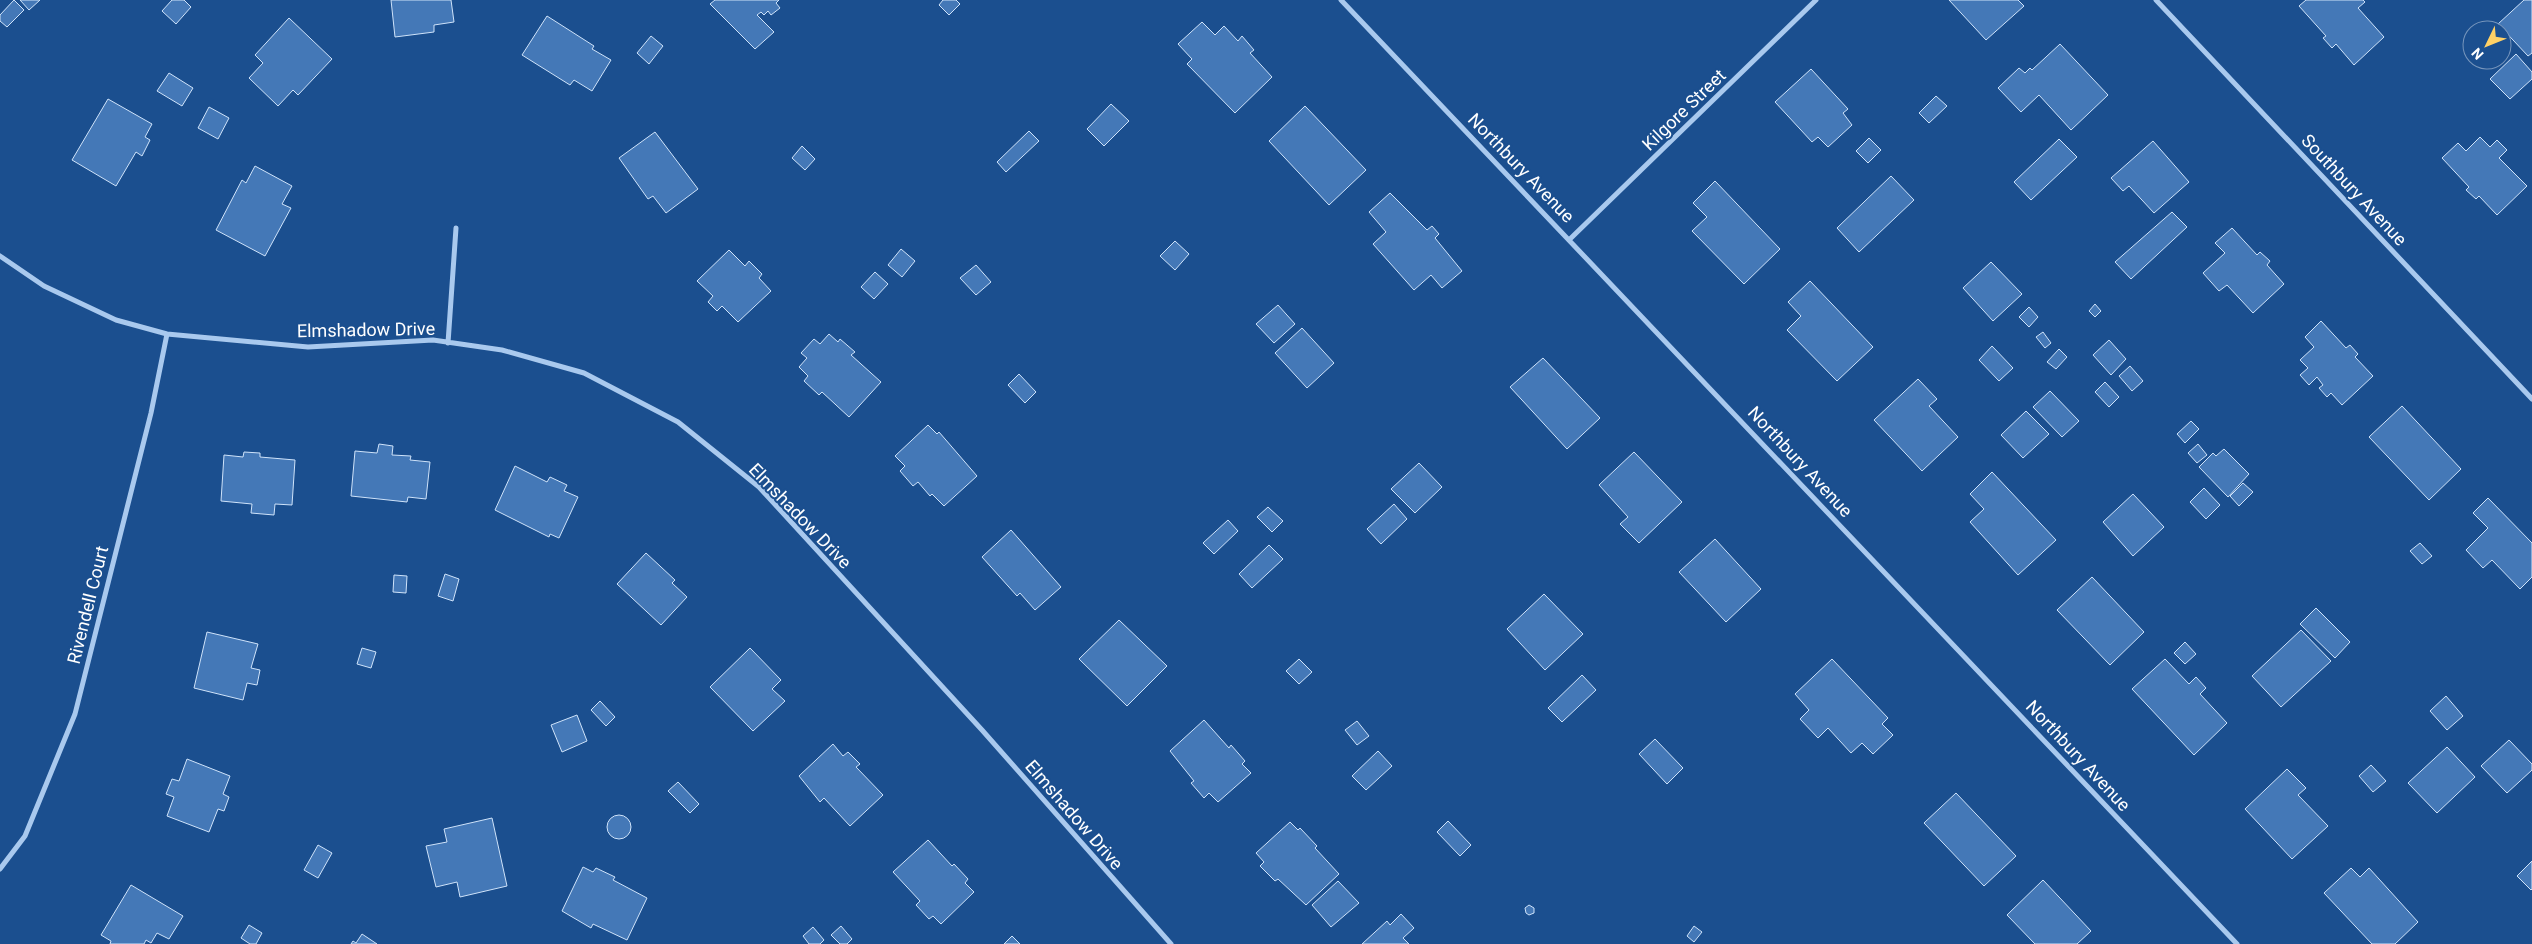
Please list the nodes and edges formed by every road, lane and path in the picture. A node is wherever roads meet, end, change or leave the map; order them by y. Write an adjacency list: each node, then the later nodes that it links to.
1 (1341, 0): 5 (street, Northbury Avenue)
2 (1816, 0): 5 (street, Kilgore Street)
3 (2156, 0): 9 (street, Southbury Avenue)
4 (456, 228): 8 (street)
5 (1570, 239): 12 (street, Northbury Avenue)
6 (0, 256): 7 (street, Elmshadow Drive)
7 (167, 334): 8 (street, Elmshadow Drive); 10 (street, Rivendell Court)
8 (448, 343): 11 (street, Elmshadow Drive)
9 (2532, 399)
10 (0, 869)
11 (1171, 944)
12 (2237, 944)

